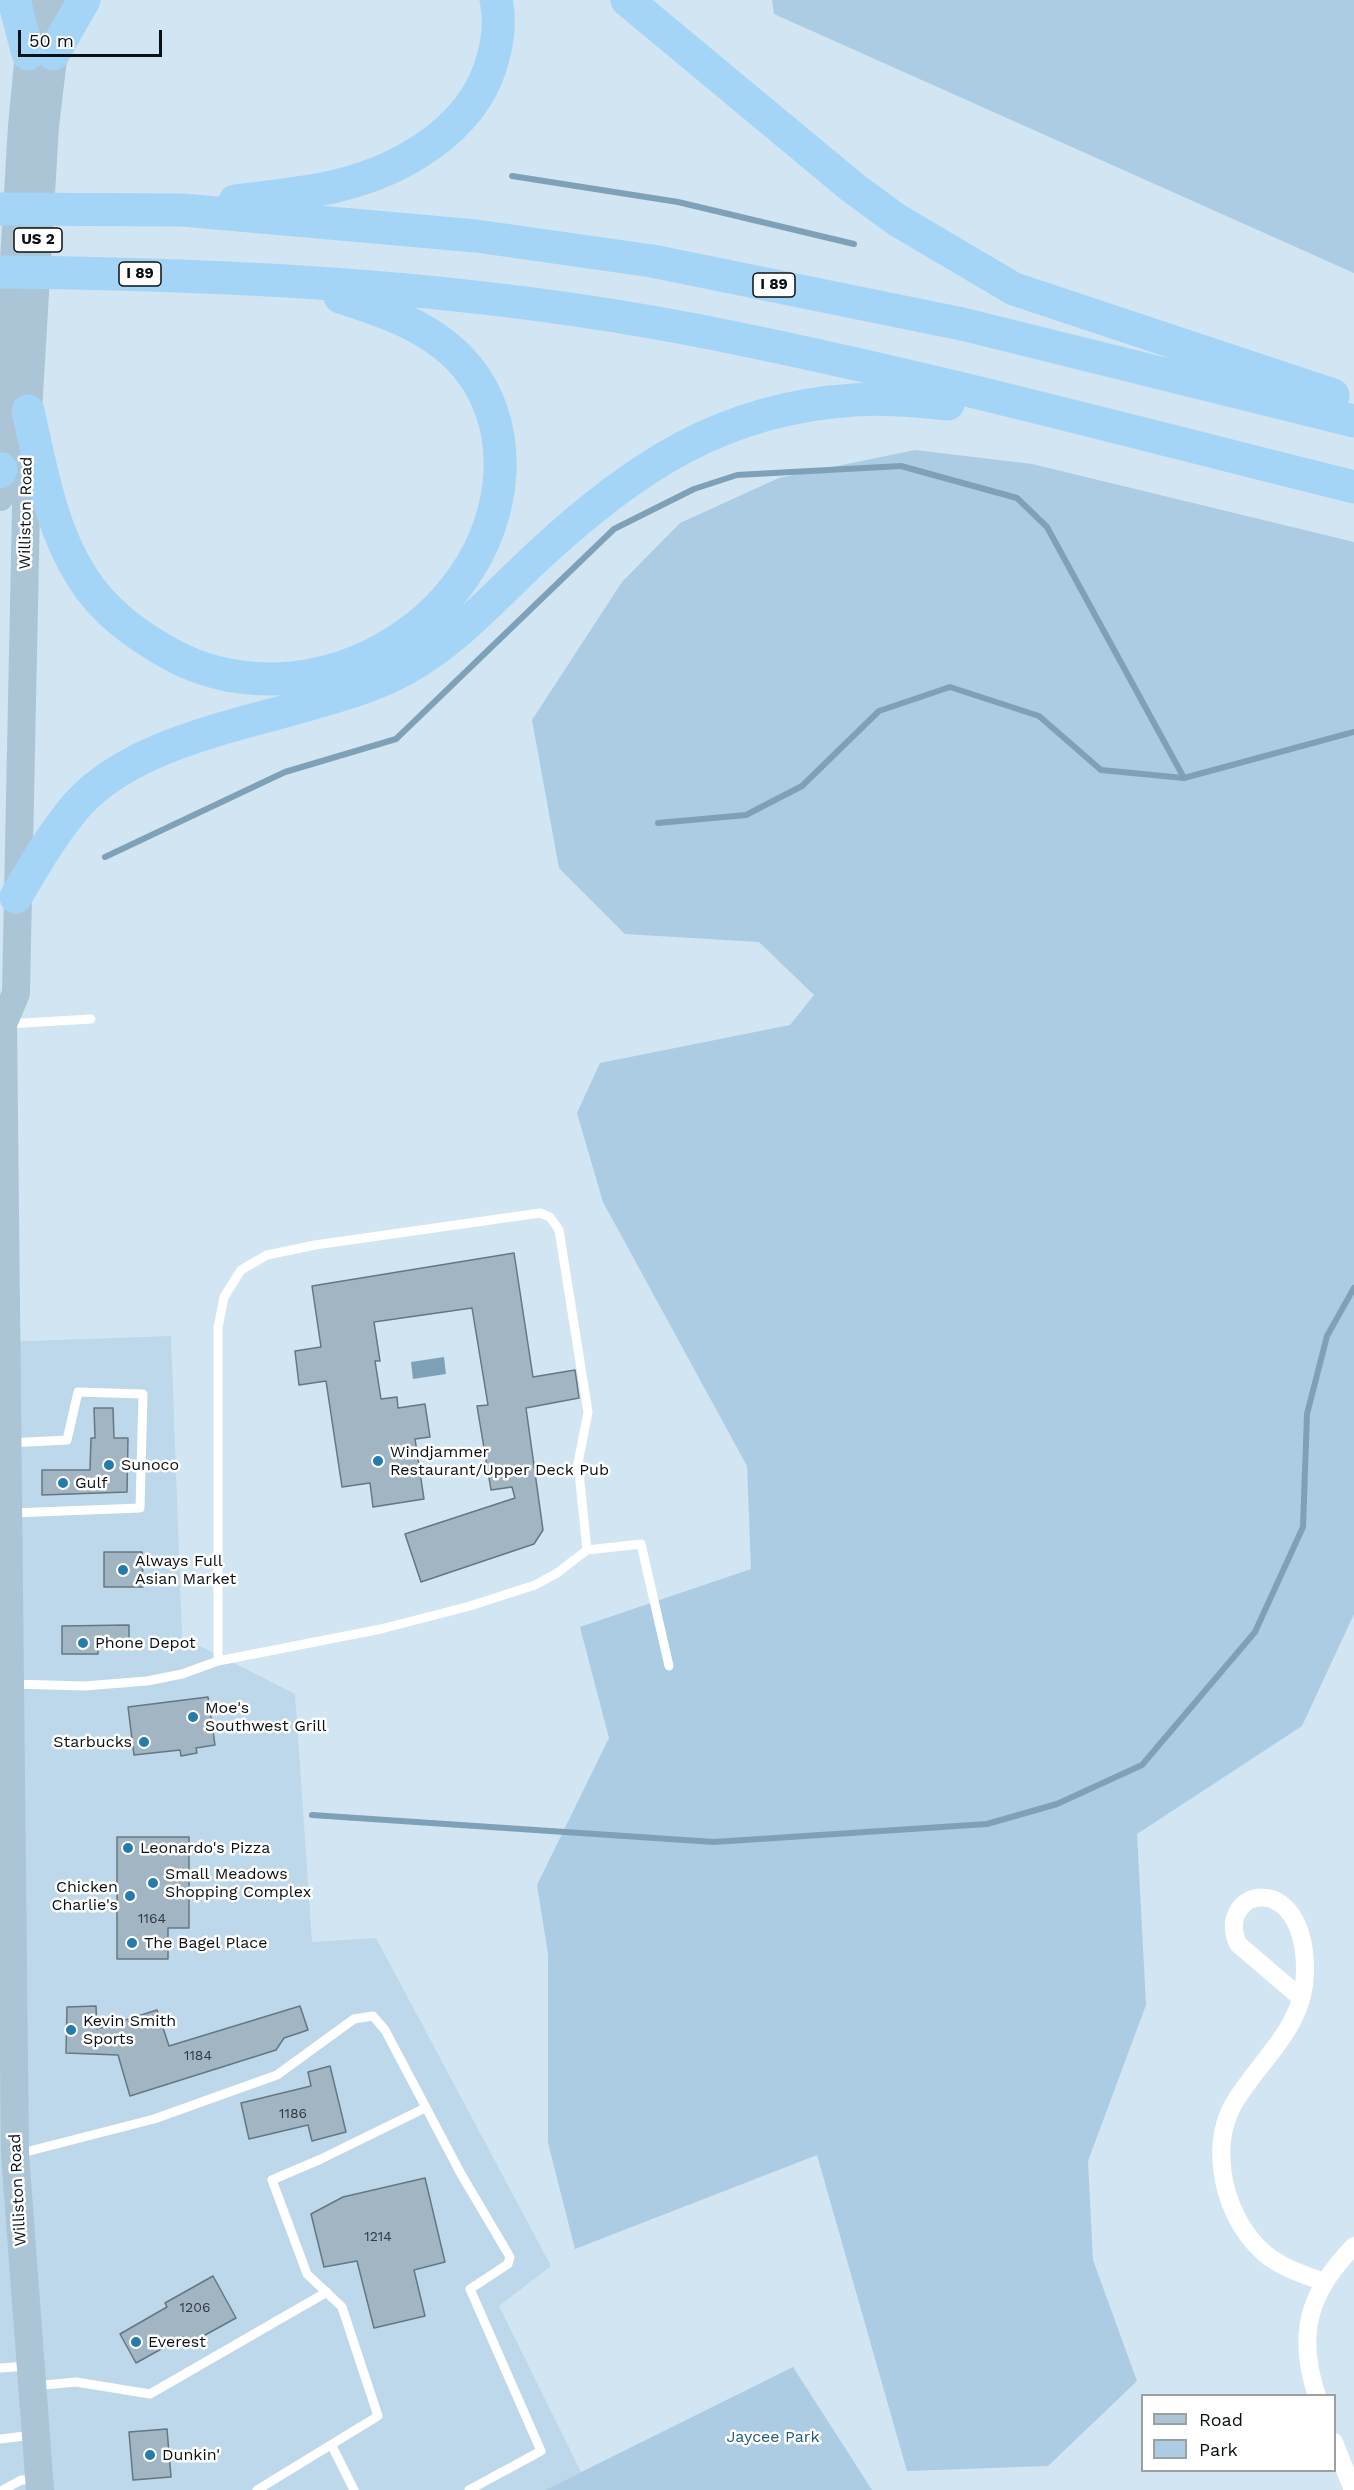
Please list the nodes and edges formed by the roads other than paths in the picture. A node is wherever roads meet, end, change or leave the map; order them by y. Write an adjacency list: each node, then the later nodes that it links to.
1 (14, 0): 7 (highway)
2 (34, 0): 7 (main road, Williston Road / US 2)
3 (60, 0): 7 (main road, Williston Road / US 2)
4 (84, 0): 7 (highway)
5 (496, 0): 9 (highway)
6 (627, 0): 13 (highway)
7 (40, 54): 12 (main road, Williston Road / US 2)
8 (0, 209): 9 (highway, I 89)
9 (183, 210): 16 (highway, I 89)
10 (0, 272): 11 (highway, I 89)
11 (280, 280): 14 (highway); 15 (highway, I 89)
12 (18, 354): 14 (main road, Williston Road / US 2); 17 (main road, Williston Road / US 2)
13 (1354, 402)
14 (28, 411): 19 (main road, Williston Road / US 2)
15 (1046, 411): 18 (highway, I 89); 19 (highway)
16 (1354, 420)
17 (0, 479)
18 (1354, 487)
19 (16, 897): 21 (main road, Williston Road / US 2)
20 (91, 1019): 21 (lane)
21 (2, 1022): 22 (main road, Williston Road / US 2)
22 (2, 1110): 23 (main road, Williston Road / US 2)
23 (3, 1201): 24 (main road, Williston Road / US 2)
24 (4, 1336): 25 (main road, Williston Road / US 2)
25 (4, 1399): 26 (main road, Williston Road / US 2)
26 (9, 1443): 27 (main road, Williston Road / US 2); 27 (lane)
27 (10, 1513): 31 (main road, Williston Road / US 2)
28 (587, 1550): 29 (lane); 29 (lane); 30 (lane)
29 (218, 1661): 31 (lane)
30 (669, 1666)
31 (5, 1684): 32 (main road, Williston Road / US 2)
32 (5, 1730): 33 (main road, Williston Road / US 2)
33 (5, 1875): 36 (main road, Williston Road / US 2)
34 (1301, 1998): 34 (street); 38 (street)
35 (425, 2108): 36 (lane); 39 (lane); 51 (lane)
36 (15, 2154): 41 (main road, Williston Road / US 2)
37 (1354, 2246): 38 (street)
38 (1324, 2282): 42 (street)
39 (327, 2292): 41 (lane); 46 (lane)
40 (0, 2368): 41 (lane)
41 (31, 2376): 43 (main road, Williston Road / US 2)
42 (1316, 2394)
43 (36, 2434): 44 (lane); 47 (main road, Williston Road / US 2)
44 (0, 2439)
45 (1336, 2445): 52 (street)
46 (332, 2446): 49 (lane); 50 (lane)
47 (40, 2485): 48 (lane)
48 (3, 2490)
49 (256, 2490)
50 (354, 2490)
51 (470, 2490)
52 (1353, 2490)

